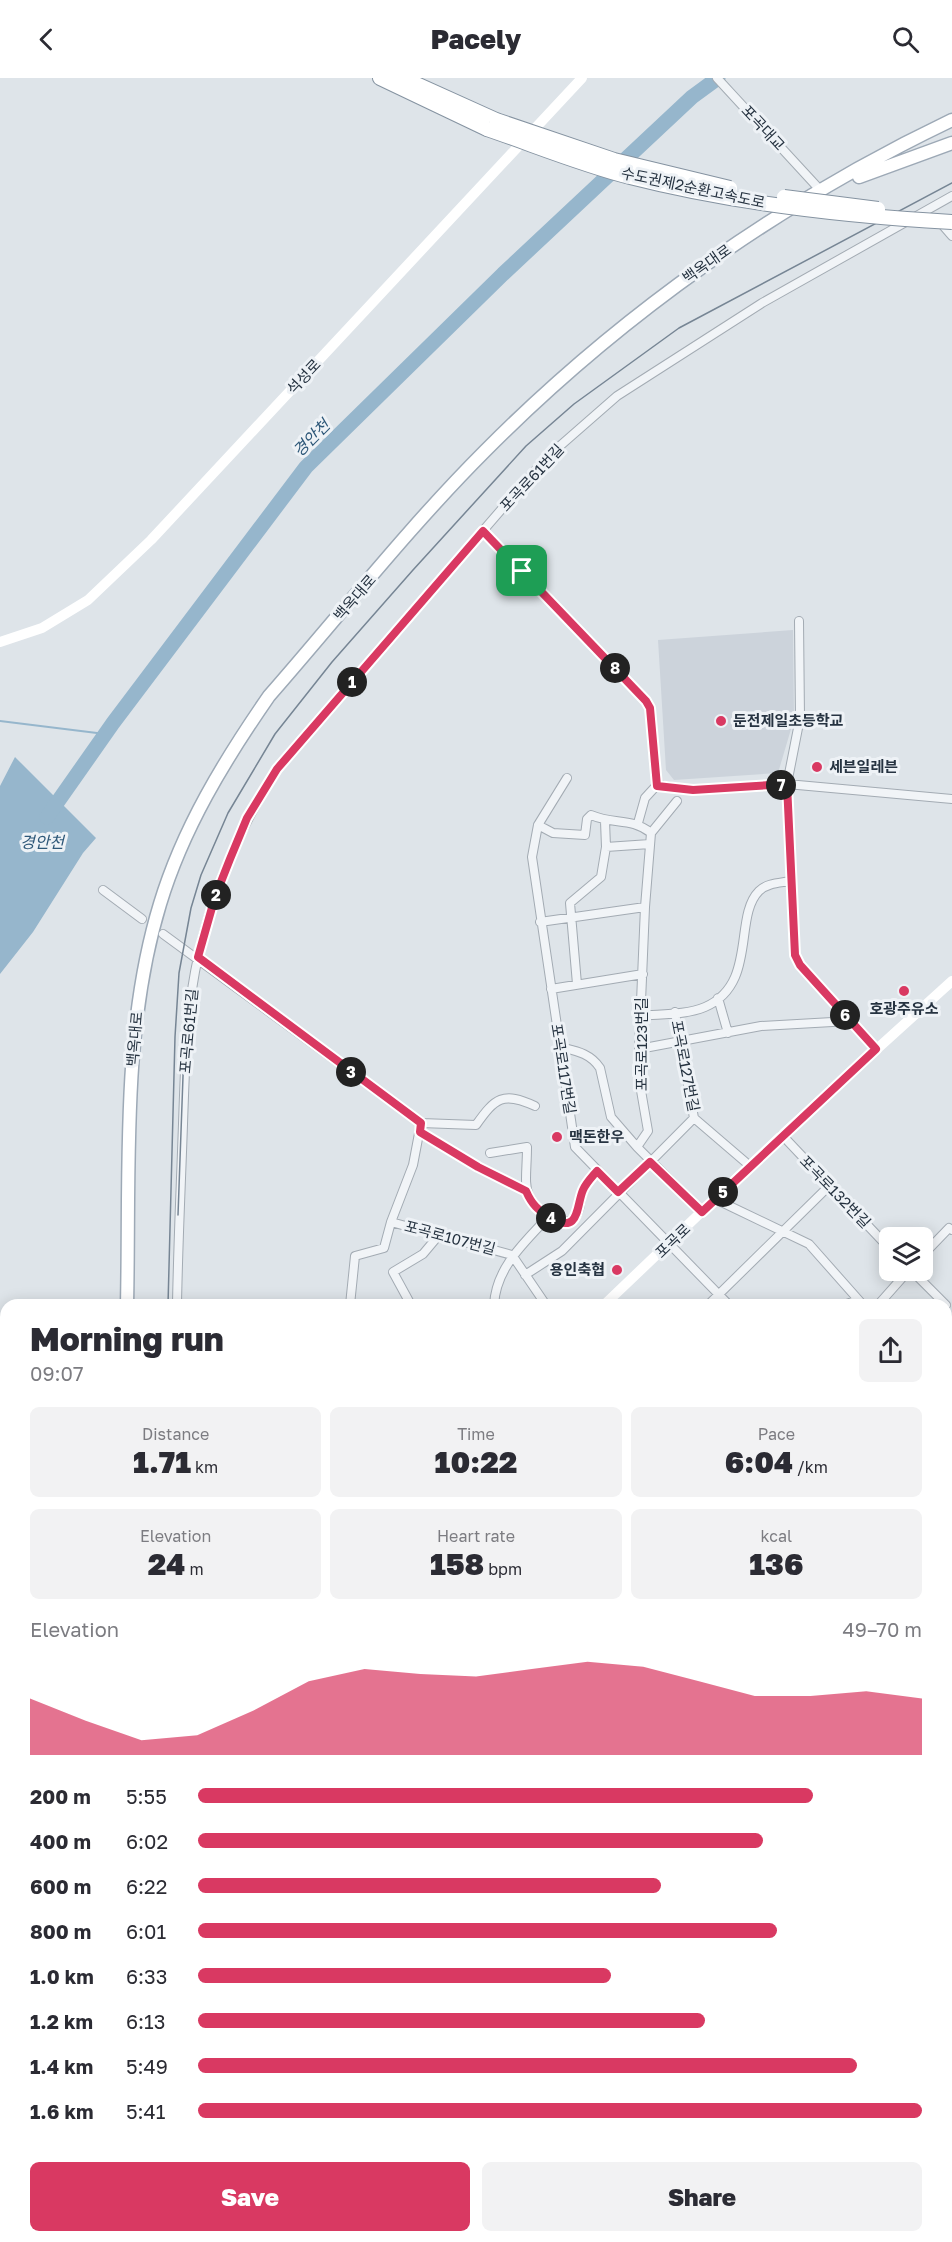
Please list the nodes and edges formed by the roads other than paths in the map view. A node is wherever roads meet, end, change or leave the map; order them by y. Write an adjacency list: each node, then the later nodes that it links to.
1 (380, 78): 6 (highway, 수도권제2순환고속도로)
2 (403, 78): 6 (highway, 수도권제2순환고속도로)
3 (582, 78): 16 (street, 석성로)
4 (717, 78): 8 (street, 포곡대교)
5 (952, 120): 8 (main road, 백옥대로)
6 (491, 124): 11 (highway, 수도권제2순환고속도로, bridge); 12 (highway, 수도권제2순환고속도로, bridge)
7 (952, 143): 8 (main road)
8 (822, 192): 77 (main road, 백옥대로)
9 (952, 196): 10 (street, 포곡로61번길)
10 (928, 210): 13 (street); 14 (street, 포곡로61번길)
11 (952, 212)
12 (952, 222)
13 (952, 236)
14 (483, 531): 19 (street); 35 (street, 포곡로61번길)
15 (799, 621): 18 (street)
16 (0, 642)
17 (567, 778): 24 (street)
18 (787, 784): 19 (street); 20 (street); 28 (street)
19 (657, 786): 23 (street)
20 (952, 800)
21 (677, 801): 25 (street)
22 (605, 821): 23 (street); 24 (street); 27 (street)
23 (638, 823): 25 (street)
24 (538, 825): 33 (street, 포곡로117번길)
25 (651, 832): 26 (street, 포곡로123번길)
26 (650, 844): 27 (street); 30 (street, 포곡로123번길)
27 (606, 847): 31 (street)
28 (790, 881): 40 (street); 43 (street)
29 (103, 890): 32 (street)
30 (645, 907): 31 (street); 36 (street, 포곡로123번길)
31 (570, 917): 33 (street); 38 (street)
32 (141, 919)
33 (540, 922): 39 (street, 포곡로117번길)
34 (163, 934): 35 (street)
35 (198, 957): 51 (street); 78 (street, 포곡로61번길)
36 (643, 974): 38 (street); 42 (street, 포곡로123번길)
37 (952, 981): 48 (street, 포곡로)
38 (577, 984): 39 (street)
39 (551, 989): 46 (street, 포곡로117번길)
40 (718, 998): 41 (street); 44 (street)
41 (675, 1012): 42 (street); 45 (street, 포곡로127번길)
42 (641, 1016): 47 (street, 포곡로123번길)
43 (850, 1021): 44 (street); 48 (street)
44 (728, 1033): 45 (street)
45 (680, 1043): 47 (street); 50 (street, 포곡로127번길)
46 (560, 1047): 54 (street); 58 (street, 포곡로117번길)
47 (639, 1049): 54 (street, 포곡로123번길)
48 (876, 1049): 53 (street, 포곡로)
49 (535, 1106): 51 (street)
50 (694, 1118): 56 (street); 57 (street, 포곡로127번길)
51 (421, 1123): 52 (street, 포곡로107번길)
52 (420, 1132): 60 (street); 65 (street, 포곡로107번길)
53 (782, 1135): 57 (street, 포곡로); 59 (street, 포곡로132번길)
54 (637, 1147): 56 (street)
55 (490, 1153): 60 (street)
56 (650, 1162): 61 (street); 63 (street)
57 (750, 1166): 62 (street, 포곡로)
58 (597, 1171): 61 (street, 포곡로117번길); 64 (street)
59 (828, 1187): 67 (street); 69 (street, 포곡로132번길)
60 (526, 1191): 64 (street)
61 (618, 1192): 70 (street, 포곡로117번길); 73 (street)
62 (715, 1199): 63 (street, 포곡로); 67 (street)
63 (702, 1212): 70 (street, 포곡로)
64 (549, 1216): 72 (street)
65 (391, 1222): 68 (street, 포곡로107번길); 79 (street)
66 (952, 1230): 71 (street)
67 (781, 1232): 76 (street); 86 (street)
68 (439, 1235): 72 (street, 포곡로107번길); 80 (street)
69 (879, 1238)
70 (670, 1244): 76 (street, 포곡로117번길); 83 (street, 포곡로)
71 (933, 1245)
72 (512, 1255): 73 (street, 포곡로107번길); 81 (street)
73 (525, 1275): 82 (street, 포곡로107번길)
74 (900, 1281): 87 (street)
75 (921, 1281): 88 (street)
76 (719, 1295): 84 (street); 85 (street, 포곡로117번길)
77 (127, 1299)
78 (177, 1299)
79 (351, 1299)
80 (408, 1299)
81 (495, 1299)
82 (542, 1299)
83 (611, 1299)
84 (715, 1299)
85 (723, 1299)
86 (856, 1299)
87 (883, 1299)
88 (940, 1299)

